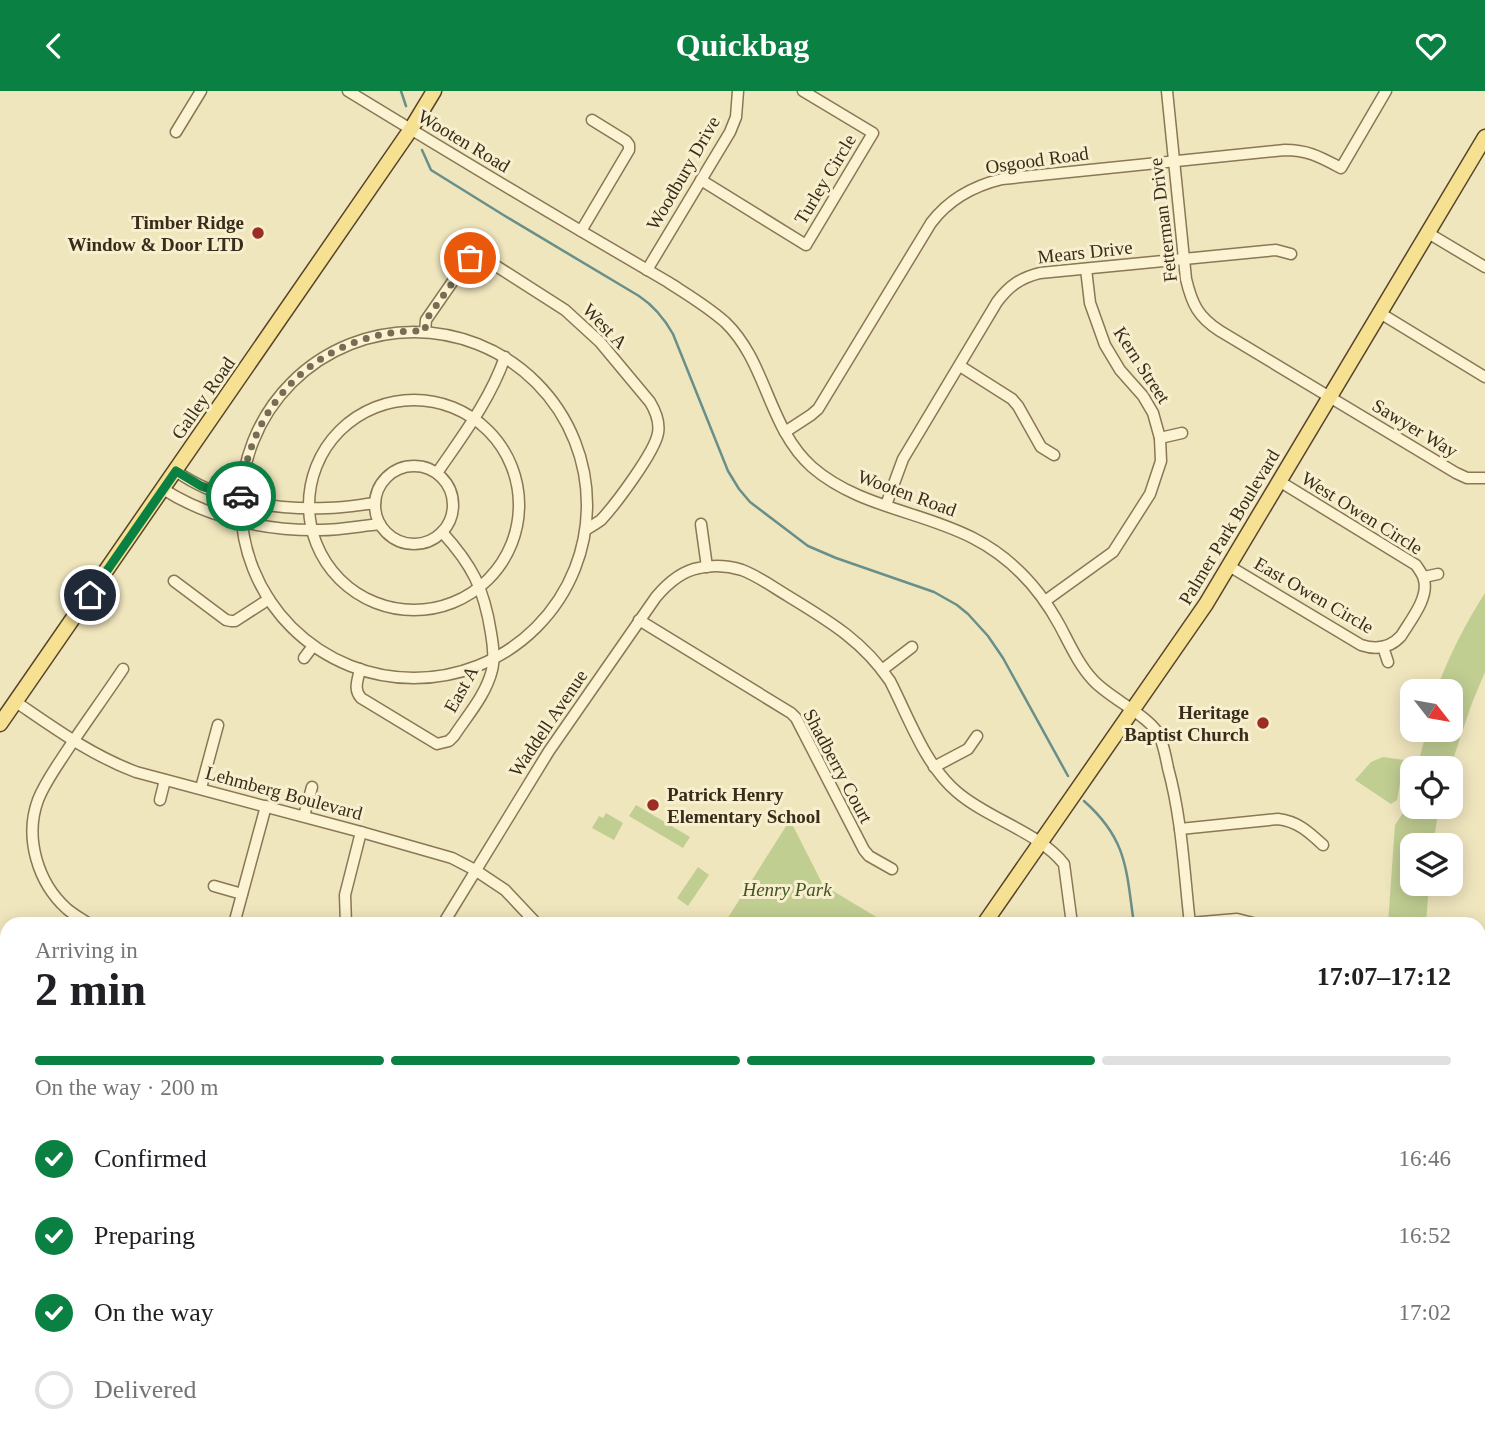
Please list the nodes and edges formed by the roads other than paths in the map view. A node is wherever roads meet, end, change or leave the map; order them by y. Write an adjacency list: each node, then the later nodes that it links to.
1 (201, 91): 10 (street)
2 (348, 91): 9 (street, Wooten Road)
3 (434, 91): 9 (main road, Galley Road)
4 (738, 91): 13 (street, Woodbury Drive)
5 (803, 91): 13 (street, Turley Circle)
6 (1167, 91): 12 (street, Fetterman Drive)
7 (1386, 91): 12 (street, Osgood Road)
8 (592, 120): 14 (street)
9 (411, 129): 14 (street, Wooten Road); 32 (main road, Galley Road)
10 (176, 132)
11 (1485, 137): 15 (main road, Palmer Park Boulevard)
12 (1174, 162): 17 (street, Fetterman Drive); 28 (street, Osgood Road)
13 (701, 180): 20 (street, Woodbury Drive)
14 (581, 231): 20 (street, Wooten Road)
15 (1428, 233): 18 (street); 21 (main road, Palmer Park Boulevard)
16 (1291, 254): 17 (street, Mears Drive)
17 (1184, 259): 19 (street, Mears Drive); 26 (street, Fetterman Drive)
18 (1485, 267)
19 (1086, 269): 24 (street, Mears Drive); 30 (street, Kern Street)
20 (647, 270): 28 (street, Wooten Road)
21 (1380, 313): 25 (street); 26 (main road, Palmer Park Boulevard)
22 (425, 331): 23 (street); 37 (street); 44 (street, West A)
23 (505, 357): 27 (street); 44 (street)
24 (960, 366): 31 (street); 39 (street, Mears Drive)
25 (1485, 377)
26 (1330, 397): 34 (street, Sawyer Way); 35 (main road, Palmer Park Boulevard)
27 (475, 418): 33 (street); 40 (street); 52 (street)
28 (785, 432): 39 (street, Wooten Road)
29 (1182, 433): 30 (street)
30 (1160, 437): 54 (street, Kern Street)
31 (1054, 455)
32 (176, 471): 36 (main road, Galley Road); 37 (street)
33 (437, 473): 38 (street); 46 (street)
34 (1485, 478)
35 (1279, 481): 47 (main road, Palmer Park Boulevard); 50 (street, West Owen Circle)
36 (163, 489): 41 (street); 66 (main road, Galley Road)
37 (240, 499): 40 (street); 41 (street)
38 (375, 503): 40 (street); 42 (street)
39 (886, 505): 54 (street, Wooten Road)
40 (309, 509): 45 (street)
41 (242, 521): 45 (street); 53 (street)
42 (380, 524): 45 (street); 46 (street)
43 (701, 524): 48 (street)
44 (587, 529): 61 (street)
45 (312, 530): 52 (street)
46 (442, 532): 52 (street, East A)
47 (1229, 566): 59 (street, East Owen Circle); 67 (main road, Palmer Park Boulevard)
48 (707, 567): 56 (street, Waddell Avenue); 65 (street)
49 (1438, 574): 50 (street, West Owen Circle)
50 (1424, 577): 55 (street, West Owen Circle)
51 (174, 581): 53 (street)
52 (481, 587): 61 (street, East A)
53 (269, 599): 57 (street)
54 (1045, 601): 67 (street, Wooten Road)
55 (1412, 616): 59 (street, East Owen Circle)
56 (639, 620): 83 (street, Shadberry Court); 84 (street, Waddell Avenue)
57 (313, 646): 60 (street); 64 (street)
58 (912, 647): 65 (street)
59 (1383, 647): 62 (street, East Owen Circle)
60 (304, 658)
61 (495, 659): 64 (street); 64 (street, East A)
62 (1388, 662)
63 (123, 669): 71 (street)
64 (360, 669)
65 (882, 670): 72 (street)
66 (16, 702): 68 (main road, Galley Road); 71 (street, Lehmberg Boulevard)
67 (1132, 711): 79 (street, Wooten Road); 81 (main road, Palmer Park Boulevard)
68 (0, 724)
69 (218, 725): 75 (street)
70 (977, 736): 72 (street)
71 (74, 741): 73 (street, Lehmberg Boulevard); 87 (street)
72 (934, 767): 81 (street)
73 (165, 780): 75 (street, Lehmberg Boulevard); 76 (street)
74 (312, 787): 78 (street)
75 (201, 788): 77 (street, Lehmberg Boulevard)
76 (160, 800)
77 (266, 806): 78 (street, Lehmberg Boulevard); 86 (street)
78 (304, 816): 80 (street, Lehmberg Boulevard)
79 (1180, 829): 82 (street); 94 (street, Wooten Road)
80 (361, 832): 84 (street, Lehmberg Boulevard); 89 (street)
81 (1040, 843): 92 (main road, Palmer Park Boulevard); 93 (street)
82 (1323, 845)
83 (892, 869)
84 (475, 870): 90 (street, Waddell Avenue); 91 (street, Lehmberg Boulevard)
85 (214, 886): 86 (street)
86 (242, 894): 88 (street)
87 (78, 917)
88 (236, 917)
89 (346, 917)
90 (447, 917)
91 (531, 917)
92 (989, 917)
93 (1071, 917)
94 (1189, 917)

